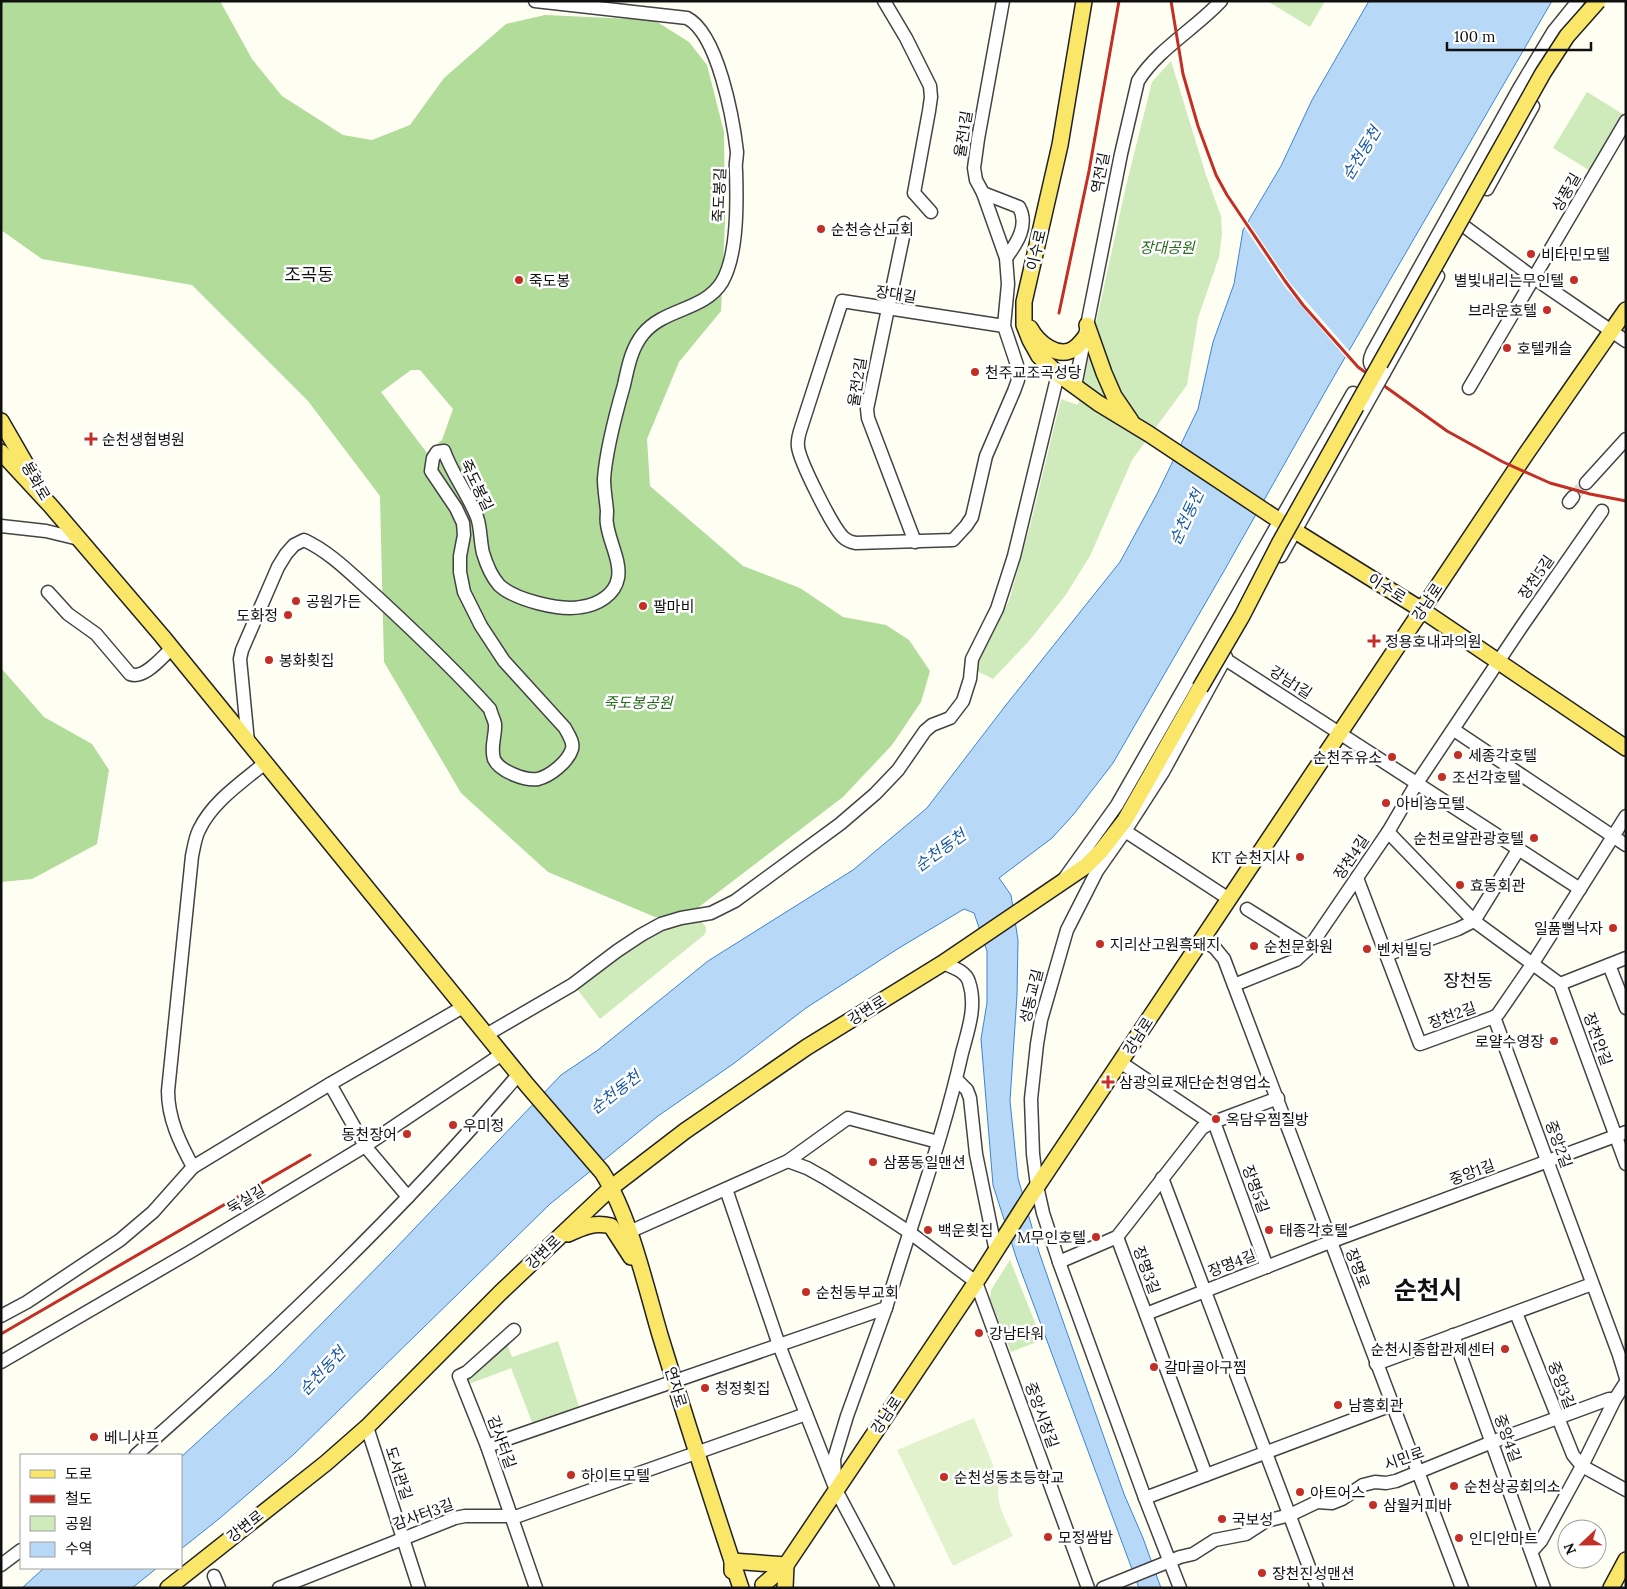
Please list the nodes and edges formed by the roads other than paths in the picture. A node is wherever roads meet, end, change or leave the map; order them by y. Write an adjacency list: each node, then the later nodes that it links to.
1 (535, 1): 50 (street, 죽도봉길)
2 (884, 1): 12 (street)
3 (1003, 1): 11 (street, 율전1길)
4 (1084, 1): 18 (main road, 이수로)
5 (1221, 1): 22 (street, 역전길)
6 (1578, 1): 13 (street)
7 (1590, 1): 47 (main road, bridge)
8 (1598, 1): 47 (main road, bridge)
9 (1606, 1): 15 (street)
10 (1626, 122): 17 (street, 상풍길)
11 (983, 193): 16 (street, 율전1길); 16 (street)
12 (931, 212)
13 (1449, 215): 15 (street); 25 (street)
14 (904, 223): 19 (street, 율전2길)
15 (1465, 227): 17 (street); 25 (street)
16 (1006, 258): 21 (street, 율전1길)
17 (1534, 278): 23 (street); 28 (street, 상풍길)
18 (1024, 302): 22 (main road); 26 (main road, 이수로)
19 (888, 309): 21 (street, 장대길); 41 (street, 율전2길); 41 (street, 장대길)
20 (1626, 310): 23 (main road, 강남로)
21 (1004, 326): 41 (street, 장대길)
22 (1087, 330): 27 (street, 역전길); 31 (main road)
23 (1611, 331): 24 (street); 43 (main road, 강남로)
24 (1626, 341)
25 (1384, 373): 29 (street, bridge)
26 (1058, 374): 27 (main road, 이수로); 79 (street)
27 (1075, 386): 31 (main road, 이수로)
28 (1469, 388)
29 (1366, 405): 37 (street); 39 (street)
30 (1, 421): 35 (main road, 봉화로)
31 (1133, 425): 37 (main road, 이수로)
32 (1626, 439): 34 (street)
33 (1, 452): 35 (main road, 봉화로)
34 (1586, 483)
35 (50, 505): 40 (main road)
36 (1602, 511): 46 (street, 장천5길)
37 (1276, 518): 39 (main road, 이수로); 62 (street)
38 (1, 526): 40 (street)
39 (1295, 531): 43 (main road, 이수로); 45 (street)
40 (79, 539): 44 (main road)
41 (915, 542)
42 (48, 592): 44 (street)
43 (1422, 610): 46 (main road, 이수로); 49 (main road, 강남로)
44 (172, 648): 50 (main road)
45 (1225, 659): 49 (street, 강남1길); 56 (street)
46 (1498, 662): 48 (street, 장천4길); 51 (main road, 이수로)
47 (1197, 686): 54 (main road); 62 (main road)
48 (1454, 730): 53 (street, 장천4길); 58 (street)
49 (1340, 733): 53 (street); 64 (main road, 강남로)
50 (248, 742): 52 (main road)
51 (1626, 748)
52 (265, 763): 76 (main road); 93 (street)
53 (1417, 783): 57 (street, 장천4길); 60 (street)
54 (1135, 803): 56 (street); 62 (main road)
55 (1626, 816): 58 (street, 장천2길)
56 (1125, 831): 64 (street); 97 (street, 성동교길)
57 (1388, 832): 61 (street, 장천4길); 66 (street)
58 (1613, 837): 59 (street); 63 (street, 장천2길)
59 (1626, 845)
60 (1518, 850): 63 (street); 66 (street)
61 (1357, 878): 68 (street, 장천4길); 69 (street, 장천2길)
62 (1062, 881): 71 (main road, 강변로)
63 (1580, 889): 72 (street, 장천2길)
64 (1229, 900): 67 (main road, 강남로)
65 (1247, 909): 68 (street)
66 (1474, 921): 69 (street); 72 (street)
67 (1202, 939): 75 (street, 장명로); 81 (main road, 강남로)
68 (1309, 948): 75 (street, 장천4길)
69 (1386, 955): 78 (street, 장천2길)
70 (1626, 958): 73 (street)
71 (947, 960): 83 (street); 95 (main road, 강변로)
72 (1533, 963): 74 (street); 78 (street, 장천2길)
73 (1609, 965): 74 (street); 77 (street)
74 (1560, 984): 87 (street, 장천안길)
75 (1234, 985): 85 (street, 장명로)
76 (464, 1007): 79 (main road); 84 (street)
77 (1626, 1008)
78 (1494, 1017): 91 (street, 중앙2길)
79 (486, 1034): 80 (main road)
80 (502, 1054): 82 (main road); 89 (street, 둑실길)
81 (1120, 1062): 86 (street); 97 (main road, 강남로)
82 (522, 1080): 95 (main road); 98 (street)
83 (957, 1080): 88 (street); 104 (street)
84 (330, 1084): 89 (street); 93 (street)
85 (1278, 1098): 86 (street); 103 (street, 장명로)
86 (1213, 1122): 94 (street); 106 (street, 장명5길)
87 (1621, 1134): 91 (street, 중앙1길); 92 (street, 장천안길)
88 (938, 1142): 90 (street); 100 (street)
89 (366, 1146): 98 (street); 118 (street, 둑실길)
90 (788, 1161): 96 (street); 100 (street)
91 (1548, 1161): 103 (street, 중앙1길); 109 (street, 중앙2길)
92 (1626, 1164)
93 (193, 1167): 114 (street)
94 (1162, 1178): 101 (street); 110 (street)
95 (612, 1187): 99 (main road, 연자로); 102 (main road, 강변로)
96 (726, 1189): 99 (street); 117 (street)
97 (1034, 1191): 104 (main road, 강남로); 105 (street, 성동교길)
98 (408, 1197): 131 (street)
99 (629, 1232): 107 (main road, 연자로)
100 (909, 1232): 108 (street); 111 (street)
101 (1117, 1237): 105 (street); 113 (street, 장명3길)
102 (557, 1238): 107 (main road); 127 (main road, 강변로)
103 (1330, 1242): 106 (street, 장명4길); 119 (street, 장명로)
104 (1000, 1245): 108 (main road, 강남로)
105 (1059, 1262): 138 (street, 성동교길)
106 (1266, 1267): 110 (street, 장명4길)
107 (642, 1276): 121 (main road, 연자로)
108 (976, 1282): 136 (main road, 강남로); 160 (street, 중앙시장길)
109 (1592, 1284): 112 (street); 120 (street, 중앙2길)
110 (1204, 1291): 113 (street, 장명4길); 130 (street)
111 (886, 1308): 117 (street); 136 (street)
112 (1516, 1312): 116 (street); 126 (street, 중앙3길)
113 (1146, 1314): 135 (street, 장명3길)
114 (1, 1316)
115 (514, 1330): 129 (street, 감사터길)
116 (1453, 1335): 119 (street); 128 (street, 중앙4길)
117 (779, 1345): 121 (street); 125 (street)
118 (1, 1362)
119 (1376, 1364): 124 (street, 장명로)
120 (1626, 1378)
121 (674, 1382): 129 (street); 132 (main road, 연자로)
122 (1626, 1382): 123 (street)
123 (1615, 1399): 126 (street, 시민로); 133 (street)
124 (1392, 1405): 130 (street); 134 (street, 장명로)
125 (806, 1414): 132 (street, 감사터3길); 136 (street)
126 (1557, 1418): 128 (street, 시민로); 133 (street, 중앙3길)
127 (367, 1426): 141 (street, 도서관길); 151 (main road, 강변로)
128 (1492, 1442): 134 (street, 시민로); 143 (street, 중앙4길)
129 (487, 1446): 140 (street, 감사터길)
130 (1266, 1451): 135 (street); 139 (street)
131 (137, 1454)
132 (697, 1454): 140 (street, 감사터3길); 145 (main road, 연자로)
133 (1582, 1466): 137 (street, 중앙3길); 143 (street)
134 (1418, 1472): 139 (street, 시민로); 164 (street, 장명로)
135 (1206, 1475): 138 (street)
136 (836, 1490): 148 (main road, 강남로); 159 (street)
137 (1626, 1490)
138 (1145, 1498): 146 (street, 성동교길)
139 (1290, 1515): 146 (street, 시민로); 163 (street)
140 (512, 1516): 141 (street, 감사터3길); 155 (street, 감사터길)
141 (404, 1538): 153 (street, 감사터3길); 154 (street, 도서관길)
142 (20, 1551): 147 (street)
143 (1532, 1551): 165 (street, 중앙4길)
144 (1626, 1560): 166 (main road)
145 (732, 1561): 148 (main road); 156 (main road); 157 (main road, 연자로)
146 (1166, 1563): 161 (street, 시민로); 162 (street, 성동교길)
147 (1, 1565)
148 (786, 1565): 150 (main road, 강남로); 158 (main road)
149 (214, 1576): 152 (street)
150 (766, 1587): 157 (main road)
151 (168, 1588)
152 (219, 1588)
153 (278, 1588)
154 (419, 1588)
155 (536, 1588)
156 (731, 1588)
157 (742, 1588)
158 (785, 1588)
159 (888, 1588)
160 (1088, 1588)
161 (1103, 1588)
162 (1180, 1588)
163 (1317, 1588)
164 (1462, 1588)
165 (1545, 1588)
166 (1611, 1588)

